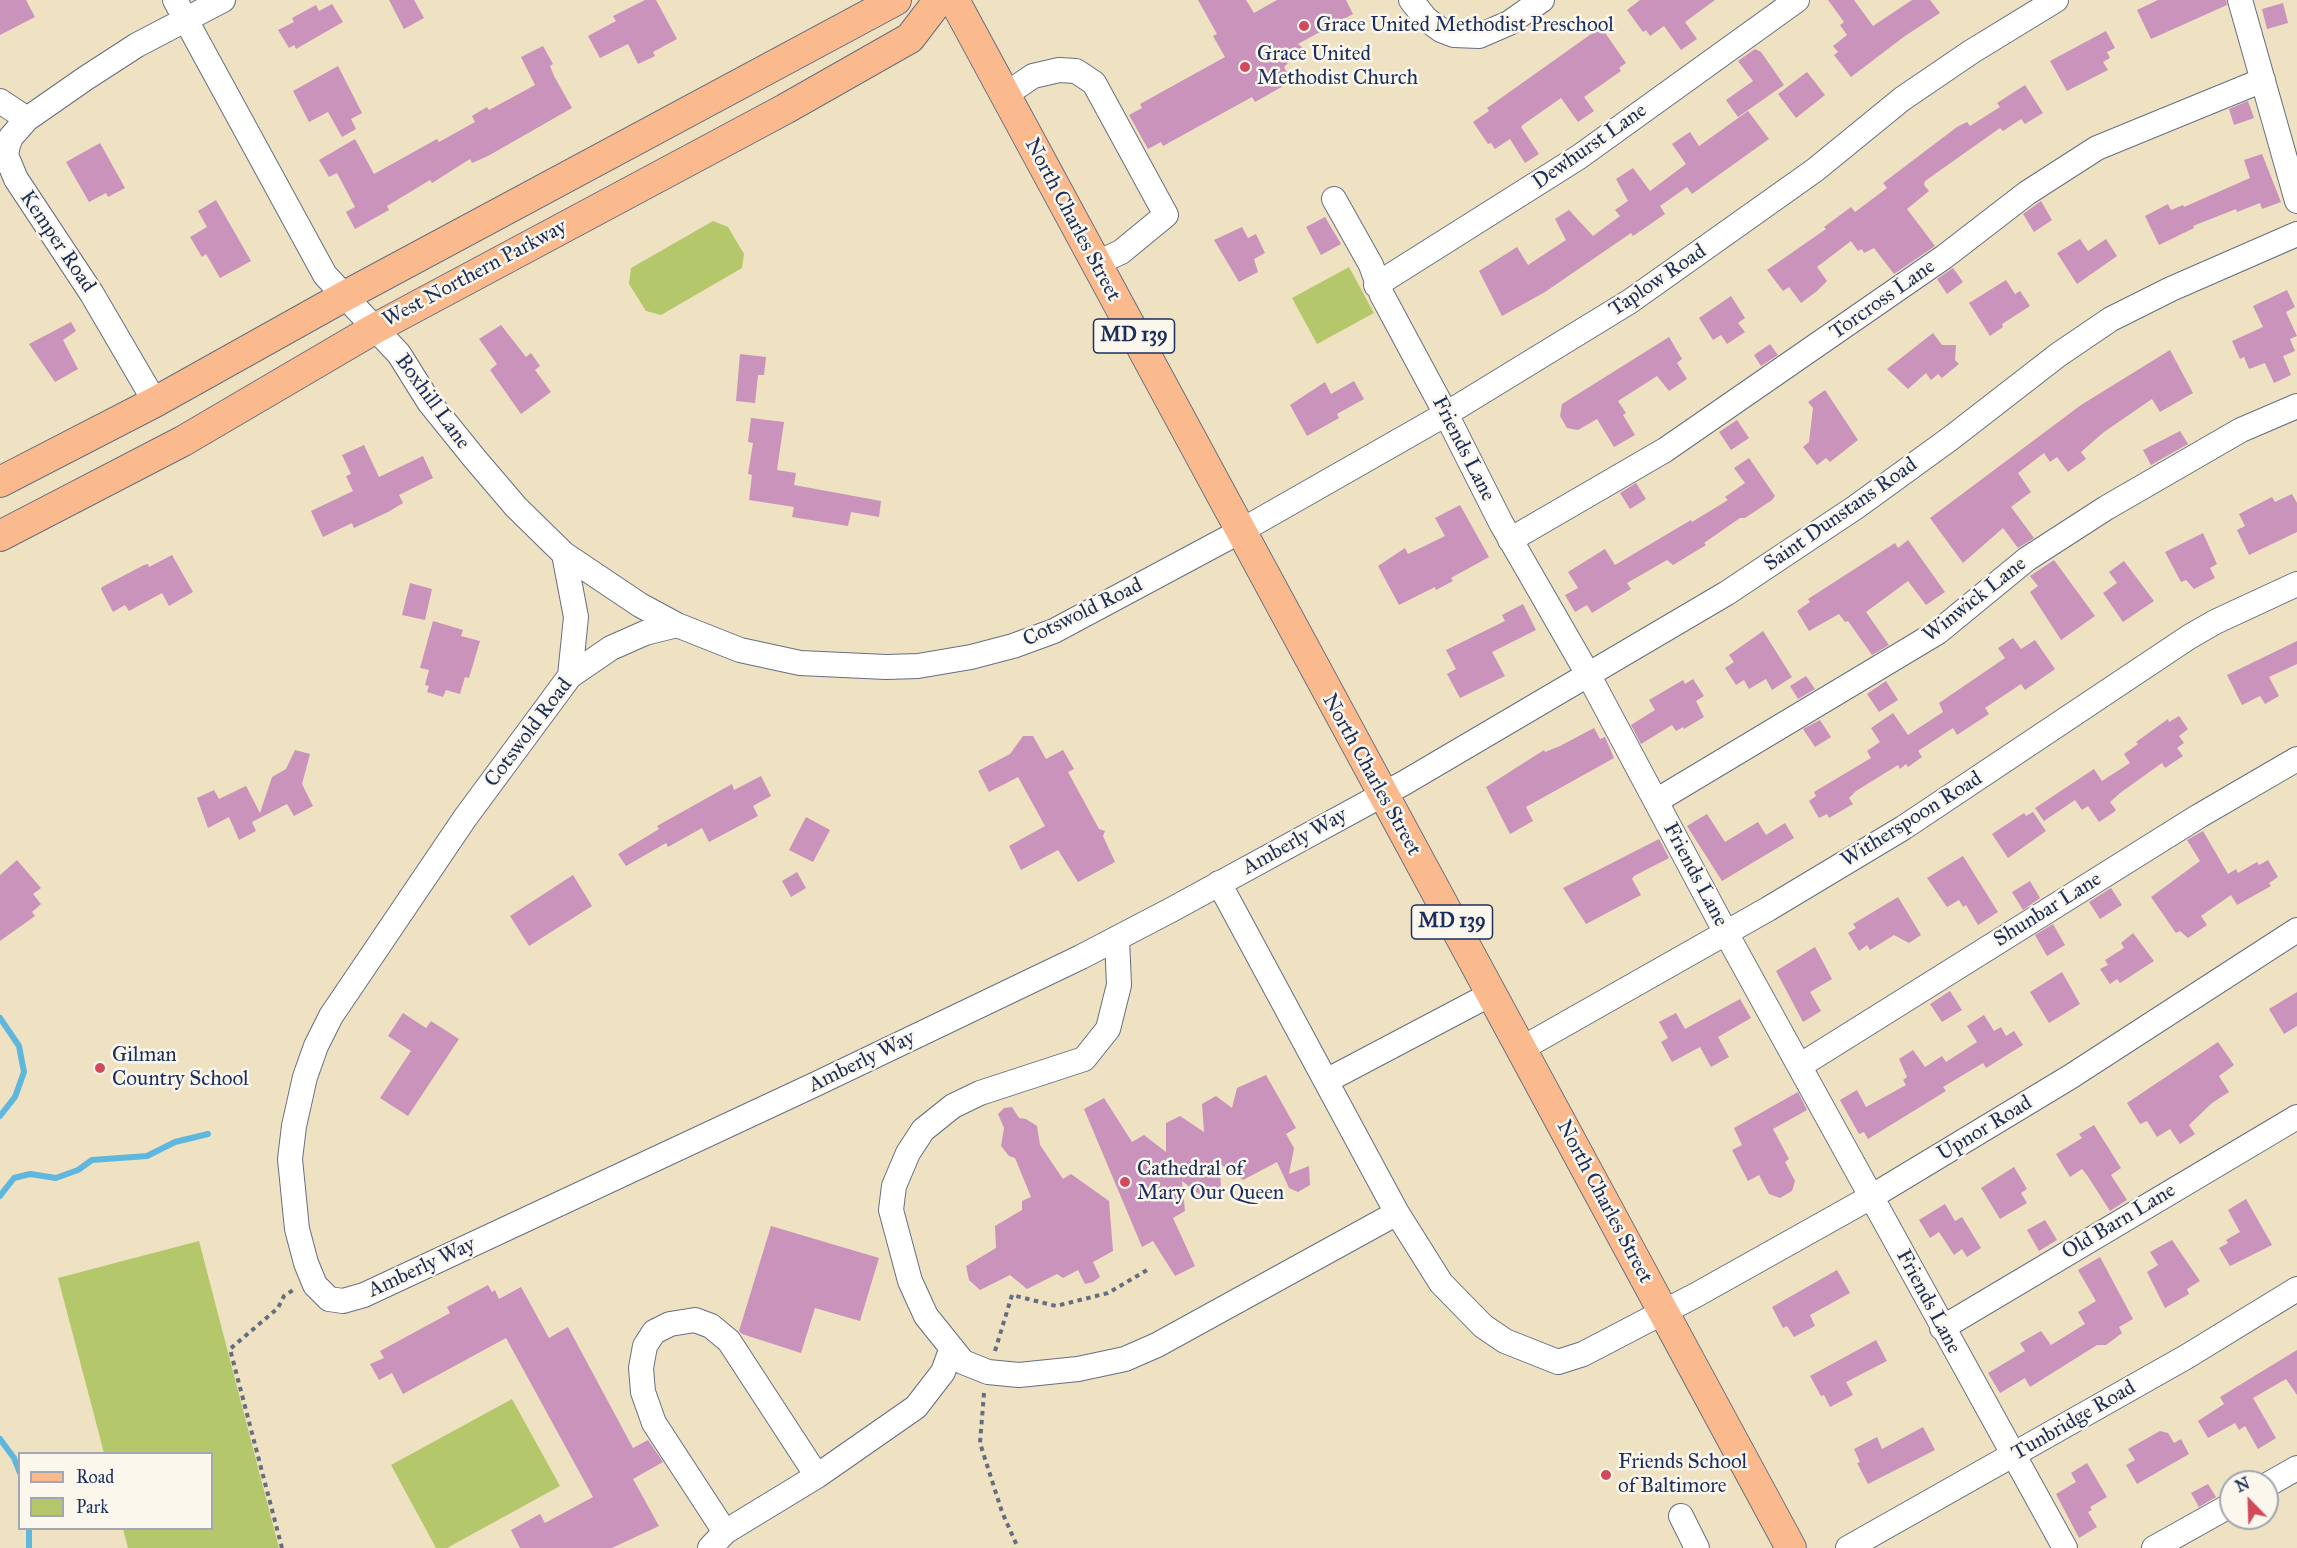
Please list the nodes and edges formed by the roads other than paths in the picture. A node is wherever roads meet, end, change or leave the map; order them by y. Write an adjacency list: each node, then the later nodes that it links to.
1 (223, 0): 10 (street, Kemper Road)
2 (896, 0): 21 (main road, West Northern Parkway)
3 (939, 0): 22 (main road, West Northern Parkway)
4 (954, 0): 12 (main road, North Charles Street / MD 139)
5 (1411, 0): 6 (street)
6 (1542, 0)
7 (1797, 0): 20 (street, Dewhurst Lane)
8 (2056, 0): 25 (street, Taplow Road)
9 (2240, 0): 11 (street)
10 (181, 10): 14 (street, Kemper Road); 21 (street, Boxhill Lane)
11 (2263, 80): 17 (street); 29 (street, Torcross Lane)
12 (1005, 95): 19 (main road, North Charles Street / MD 139); 19 (street)
13 (0, 101): 14 (street)
14 (27, 119): 15 (street, Kemper Road)
15 (5, 161): 23 (street, Kemper Road)
16 (1334, 199): 20 (street, Friends Lane)
17 (2297, 201)
18 (2297, 234): 34 (street, Saint Dunstans Road)
19 (1095, 264): 27 (main road, North Charles Street / MD 139)
20 (1377, 285): 25 (street, Friends Lane)
21 (344, 297): 22 (street, Boxhill Lane); 23 (main road, West Northern Parkway)
22 (374, 329): 28 (main road, West Northern Parkway); 30 (street, Boxhill Lane)
23 (155, 402): 26 (main road, West Northern Parkway)
24 (2297, 406): 37 (street, Winwick Lane)
25 (1446, 414): 27 (street, Taplow Road); 29 (street, Friends Lane)
26 (0, 482)
27 (1239, 532): 32 (street, Cotswold Road); 36 (main road, North Charles Street / MD 139)
28 (0, 536)
29 (1510, 540): 34 (street, Friends Lane)
30 (564, 554): 32 (street, Boxhill Lane); 33 (street)
31 (2297, 584): 40 (street, Witherspoon Road)
32 (677, 625): 33 (street, Cotswold Road)
33 (570, 676): 50 (street, Cotswold Road)
34 (1589, 676): 36 (street, Saint Dunstans Road); 37 (street, Friends Lane)
35 (2297, 759): 44 (street, Shunbar Lane)
36 (1382, 795): 38 (street, Amberly Way); 42 (main road, North Charles Street / MD 139)
37 (1656, 801): 40 (street, Friends Lane)
38 (1219, 883): 41 (street, Amberly Way); 45 (street, Upnor Road)
39 (2297, 930): 47 (street, Upnor Road)
40 (1726, 933): 43 (street, Witherspoon Road); 44 (street, Friends Lane)
41 (1117, 939): 50 (street, Amberly Way); 53 (street)
42 (1491, 994): 43 (main road, North Charles Street / MD 139); 45 (street)
43 (1521, 1049): 51 (main road, North Charles Street)
44 (1801, 1065): 47 (street, Friends Lane)
45 (1326, 1081): 48 (street, Upnor Road)
46 (2297, 1117): 52 (street, Old Barn Lane)
47 (1871, 1197): 51 (street, Upnor Road); 52 (street, Friends Lane)
48 (1397, 1213): 51 (street, Upnor Road); 53 (street)
49 (2297, 1289): 54 (street, Tunbridge Road)
50 (329, 1299)
51 (1663, 1312): 62 (main road, North Charles Street)
52 (1942, 1328): 54 (street, Friends Lane)
53 (951, 1350): 56 (street)
54 (2012, 1456): 63 (street, Tunbridge Road); 64 (street, Friends Lane)
55 (2297, 1468): 57 (street)
56 (817, 1476): 60 (street); 60 (street)
57 (2279, 1478)
58 (2219, 1512): 65 (street)
59 (1681, 1516): 61 (street)
60 (718, 1540)
61 (1697, 1548)
62 (1791, 1548)
63 (1848, 1548)
64 (2065, 1548)
65 (2154, 1548)

